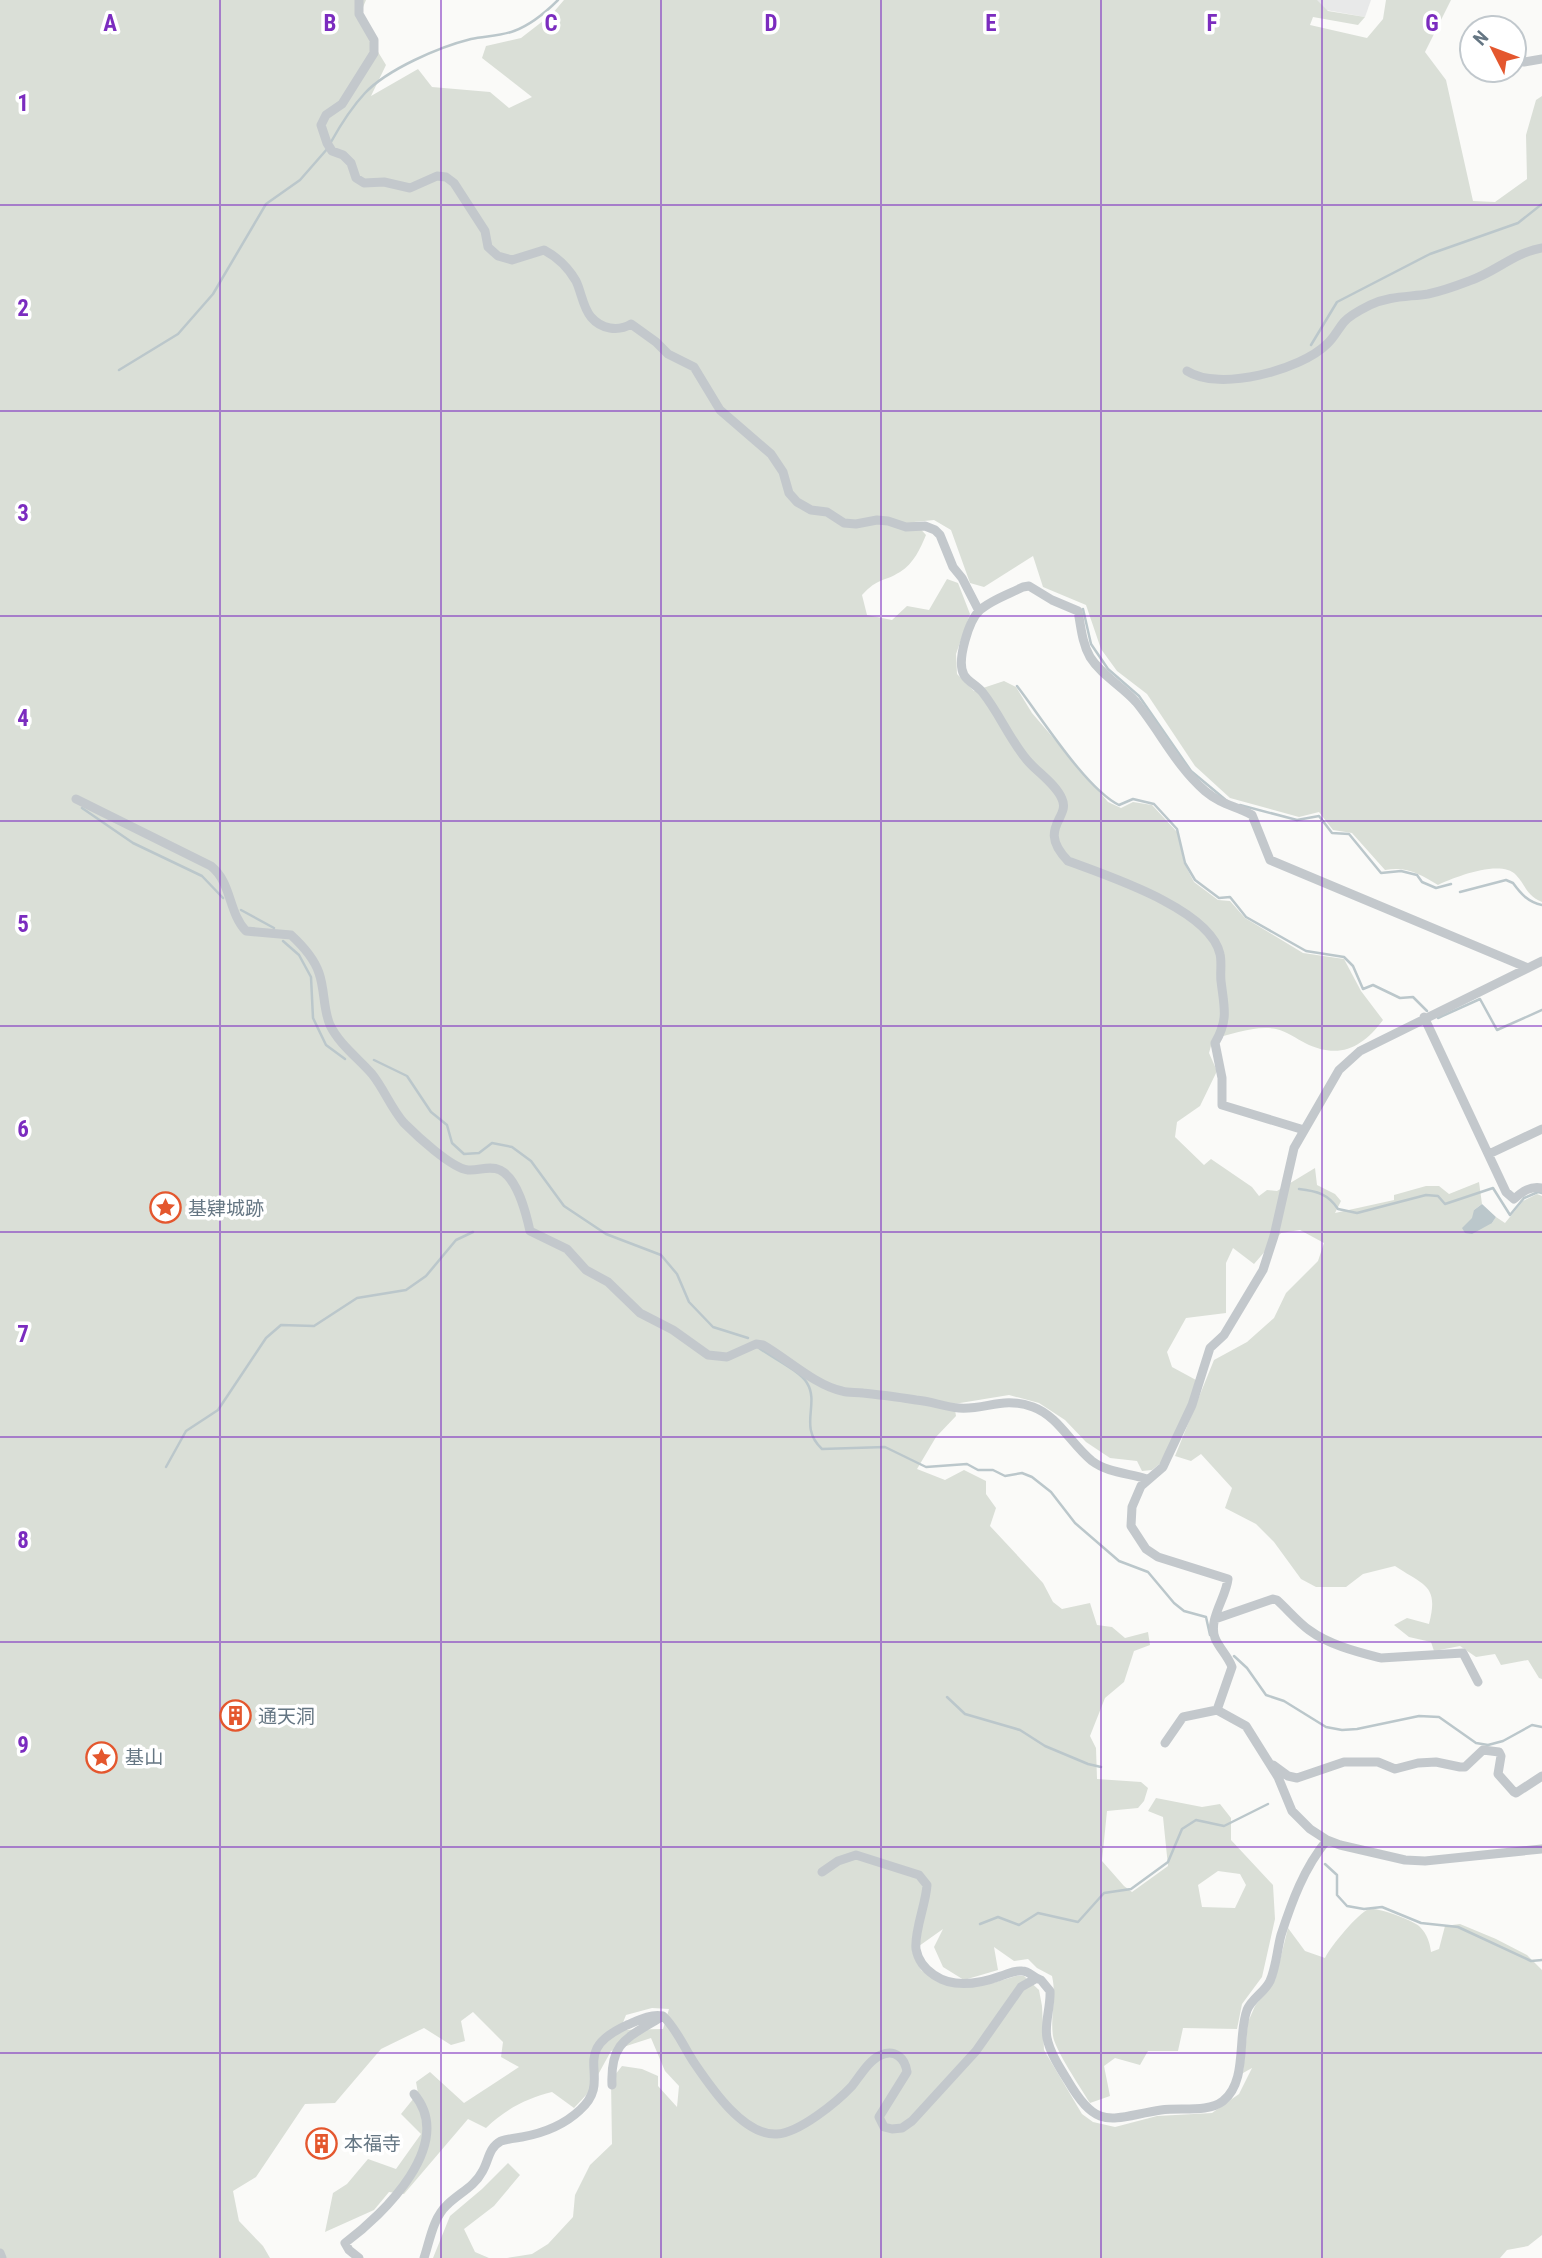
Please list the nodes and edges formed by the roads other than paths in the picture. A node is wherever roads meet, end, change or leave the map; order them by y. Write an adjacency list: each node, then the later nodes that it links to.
1 (359, 0): 4 (street)
2 (1542, 248): 3 (street)
3 (1187, 371)
4 (979, 611): 7 (street); 10 (street)
5 (76, 799): 13 (street)
6 (1542, 961): 7 (street)
7 (1528, 968): 8 (street)
8 (1424, 1017): 10 (street); 11 (street)
9 (1542, 1129): 11 (street)
10 (1304, 1130): 13 (street)
11 (1489, 1154): 12 (street)
12 (1542, 1188)
13 (1147, 1479): 14 (street)
14 (1214, 1619): 15 (street); 16 (street)
15 (1478, 1682)
16 (1217, 1710): 17 (street); 18 (street)
17 (1165, 1743)
18 (1268, 1763): 19 (street); 20 (street)
19 (1542, 1776)
20 (1327, 1840): 21 (street); 23 (street)
21 (1542, 1849)
22 (822, 1872): 23 (street)
23 (1035, 1979): 24 (street)
24 (663, 2016): 25 (street); 30 (street)
25 (612, 2085)
26 (414, 2094): 29 (street)
27 (0, 2253): 28 (street)
28 (2, 2258)
29 (359, 2258)
30 (424, 2258)

